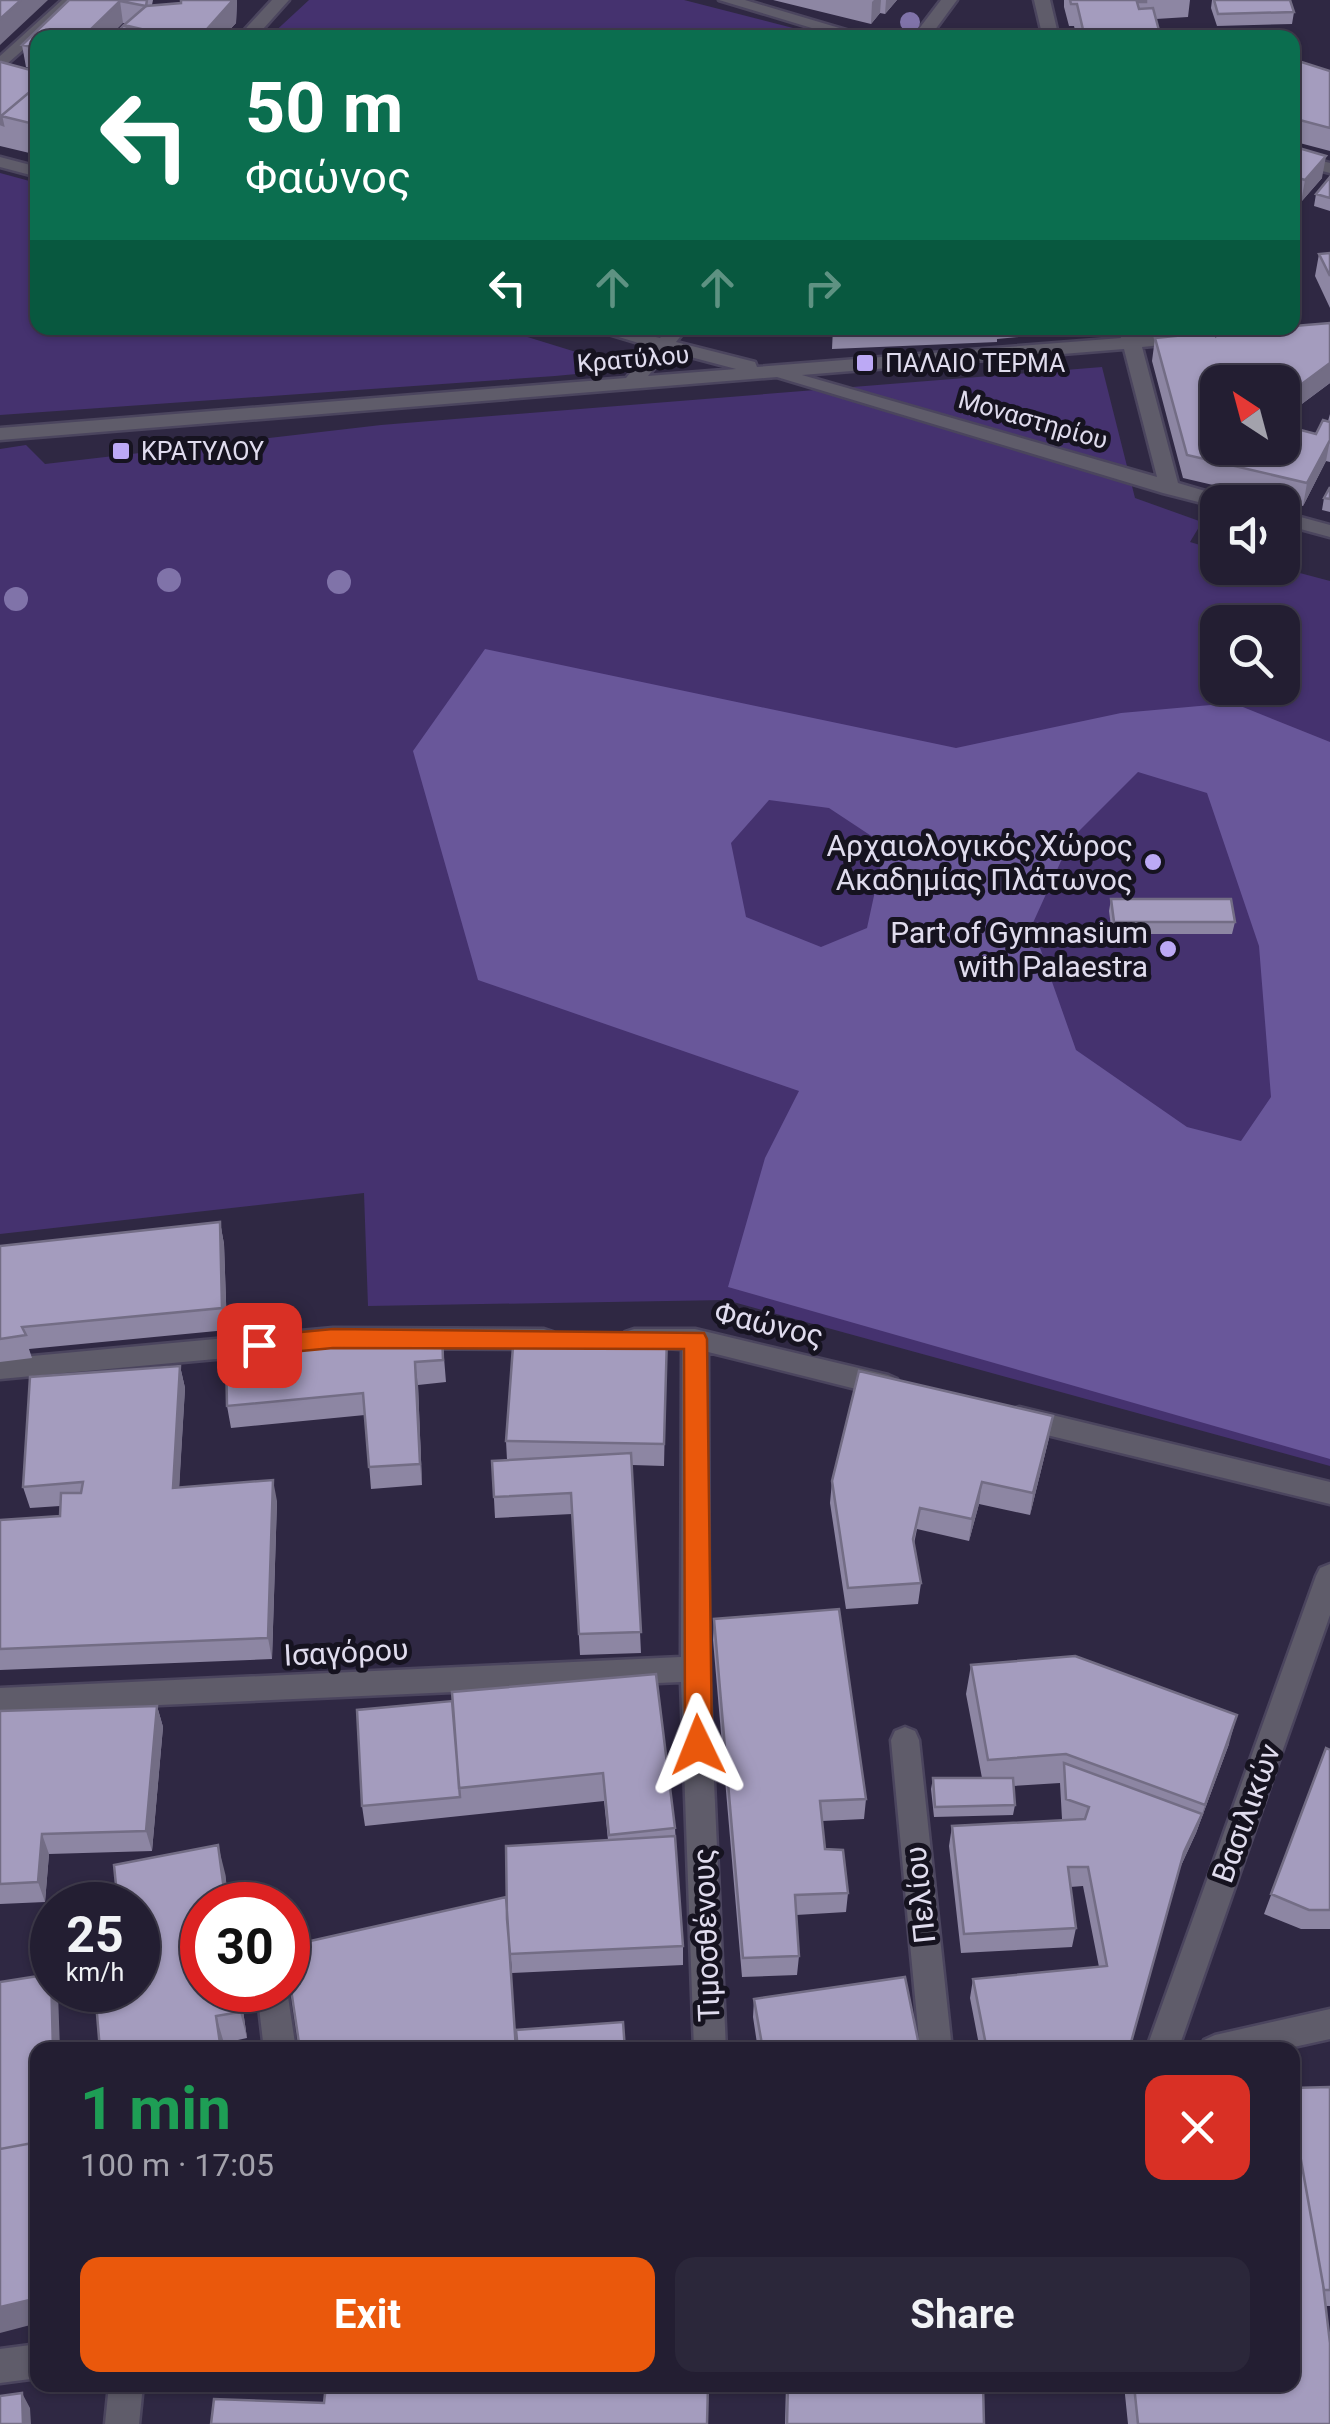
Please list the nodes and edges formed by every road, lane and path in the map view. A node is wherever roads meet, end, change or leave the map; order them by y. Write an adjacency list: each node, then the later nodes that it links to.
1 (72, 0): 6 (street)
2 (281, 0): 7 (street)
3 (726, 0): 8 (street)
4 (949, 0): 9 (street)
5 (1042, 0): 10 (street)
6 (39, 30)
7 (253, 30)
8 (836, 30)
9 (926, 30)
10 (1049, 30)
11 (30, 38): 12 (street)
12 (0, 66)
13 (1300, 160): 15 (street)
14 (0, 162): 16 (street)
15 (1330, 168)
16 (30, 170)
17 (623, 335): 21 (street, Μοναστηρίου)
18 (672, 335): 21 (street)
19 (1130, 335): 20 (street, Κρατύλου); 22 (street, Κρατύλου); 25 (street)
20 (1212, 336)
21 (663, 346): 22 (street, Μοναστηρίου); 23 (street)
22 (772, 372): 23 (street, Κρατύλου); 25 (street, Μοναστηρίου)
23 (631, 384): 24 (street, Κρατύλου)
24 (0, 434)
25 (1170, 489): 26 (street, Μοναστηρίου)
26 (1200, 496)
27 (1300, 523): 28 (street)
28 (1330, 531)
29 (562, 1339): 32 (street)
30 (600, 1339): 31 (street, Φαώνος)
31 (696, 1339): 33 (street, Φαώνος); 37 (street, Τιμοσθένους)
32 (0, 1369)
33 (907, 1390)
34 (984, 1409): 35 (street)
35 (1330, 1493)
36 (1330, 1576): 45 (street, Βασιλικών)
37 (696, 1669): 38 (street, Ισαγόρου); 43 (street, Τιμοσθένους)
38 (0, 1700)
39 (904, 1740): 44 (street, Πελίου)
40 (275, 2012): 42 (street)
41 (1330, 2024): 46 (street)
42 (279, 2042)
43 (710, 2042)
44 (935, 2042)
45 (1165, 2042)
46 (1250, 2042)
47 (30, 2362): 48 (street)
48 (0, 2366)
49 (125, 2392): 50 (street)
50 (122, 2424)

